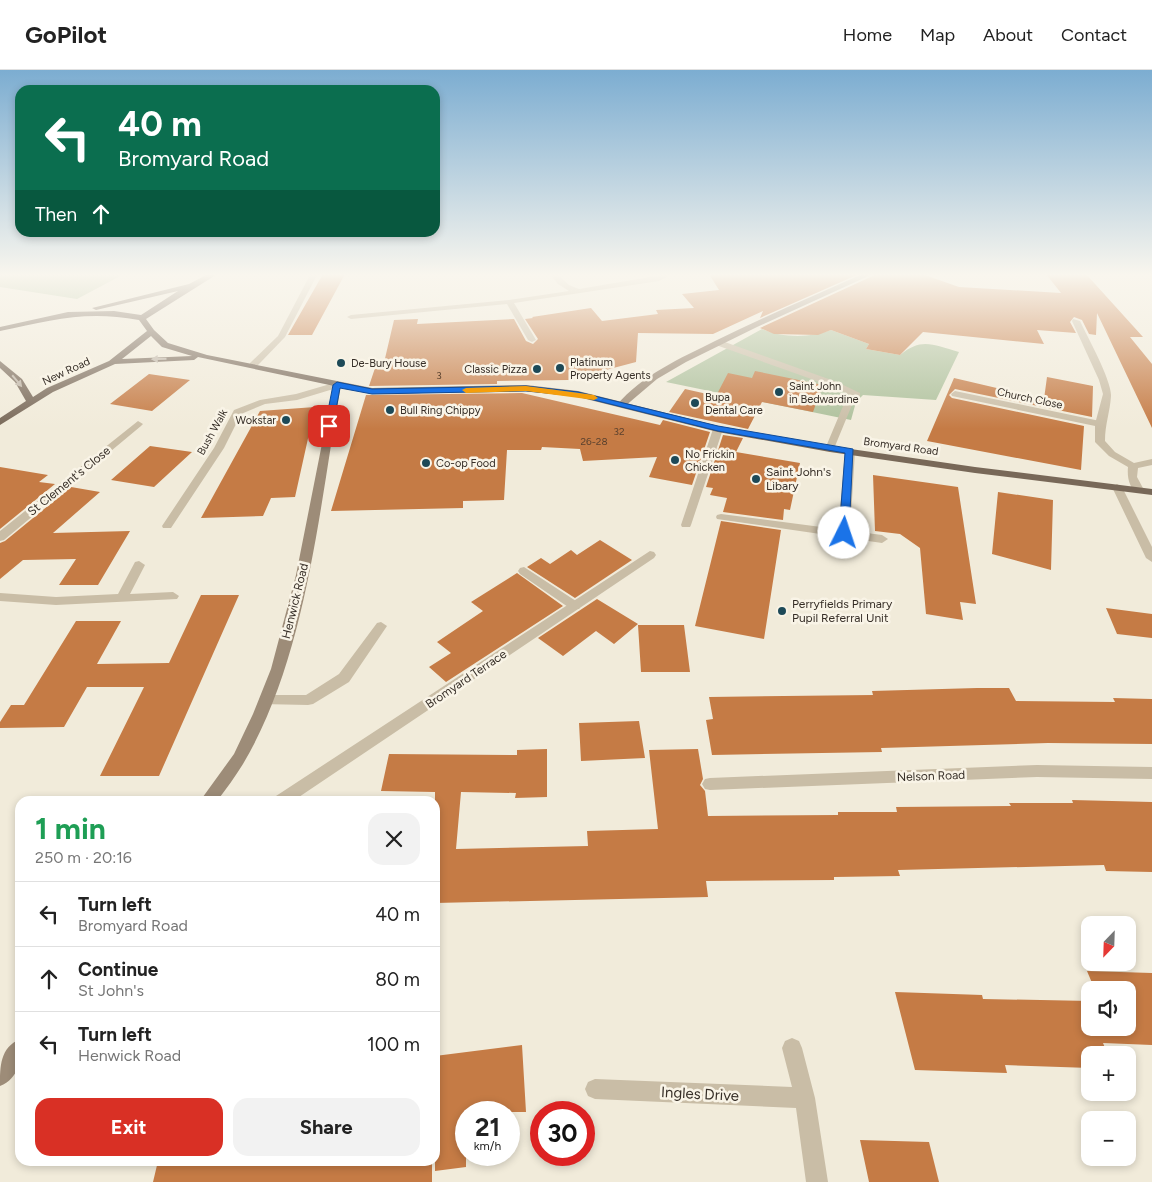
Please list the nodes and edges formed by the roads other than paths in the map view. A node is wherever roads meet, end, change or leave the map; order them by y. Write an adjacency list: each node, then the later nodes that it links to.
1 (19, 325): 7 (main road)
2 (146, 325): 8 (main road)
3 (288, 325): 14 (street)
4 (523, 325): 9 (street)
5 (754, 325): 10 (main road)
6 (1078, 325): 22 (street)
7 (0, 329)
8 (151, 332): 11 (main road); 12 (main road, New Road)
9 (532, 340)
10 (718, 343): 18 (main road); 20 (street)
11 (206, 357): 12 (main road, one-way to 12); 14 (main road, Bromyard Road)
12 (112, 363): 17 (main road, New Road)
13 (0, 364): 17 (main road, one-way to 17)
14 (253, 365): 15 (main road, Bromyard Road)
15 (337, 385): 18 (main road, Bromyard Road); 34 (street, Bush Walk); 47 (main road, Henwick Road)
16 (956, 394): 22 (street, Church Close)
17 (31, 402): 19 (main road, New Road)
18 (621, 404): 24 (main road, Bromyard Road)
19 (0, 422)
20 (840, 423): 23 (street); 25 (street)
21 (138, 424): 36 (street, St Clement's Close)
22 (1100, 424): 28 (street)
23 (850, 425)
24 (718, 429): 25 (main road, Bromyard Road); 33 (street)
25 (830, 449): 26 (main road, Bromyard Road)
26 (850, 451): 29 (main road, Bromyard Road); 35 (street)
27 (1152, 462): 28 (street)
28 (1132, 466): 30 (street)
29 (1117, 487): 30 (main road, Bromyard Road); 39 (street)
30 (1139, 490): 31 (main road, Bromyard Road)
31 (1152, 492)
32 (721, 517): 35 (street)
33 (686, 525)
34 (167, 526)
35 (844, 533): 37 (street)
36 (0, 537)
37 (882, 539)
38 (650, 555): 45 (street, Bromyard Terrace)
39 (1152, 558)
40 (139, 565): 44 (street)
41 (524, 571): 45 (street)
42 (173, 596): 44 (street)
43 (0, 597): 44 (street)
44 (121, 599)
45 (575, 606): 51 (street, Bromyard Terrace)
46 (381, 626): 47 (street)
47 (266, 700): 50 (main road, Henwick Road)
48 (1152, 773): 49 (street, Nelson Road)
49 (710, 784)
50 (211, 796)
51 (289, 796)
52 (792, 1048): 56 (street)
53 (15, 1056): 54 (main road)
54 (0, 1076)
55 (595, 1089): 56 (street, Ingles Drive)
56 (805, 1098): 57 (street)
57 (817, 1182)

